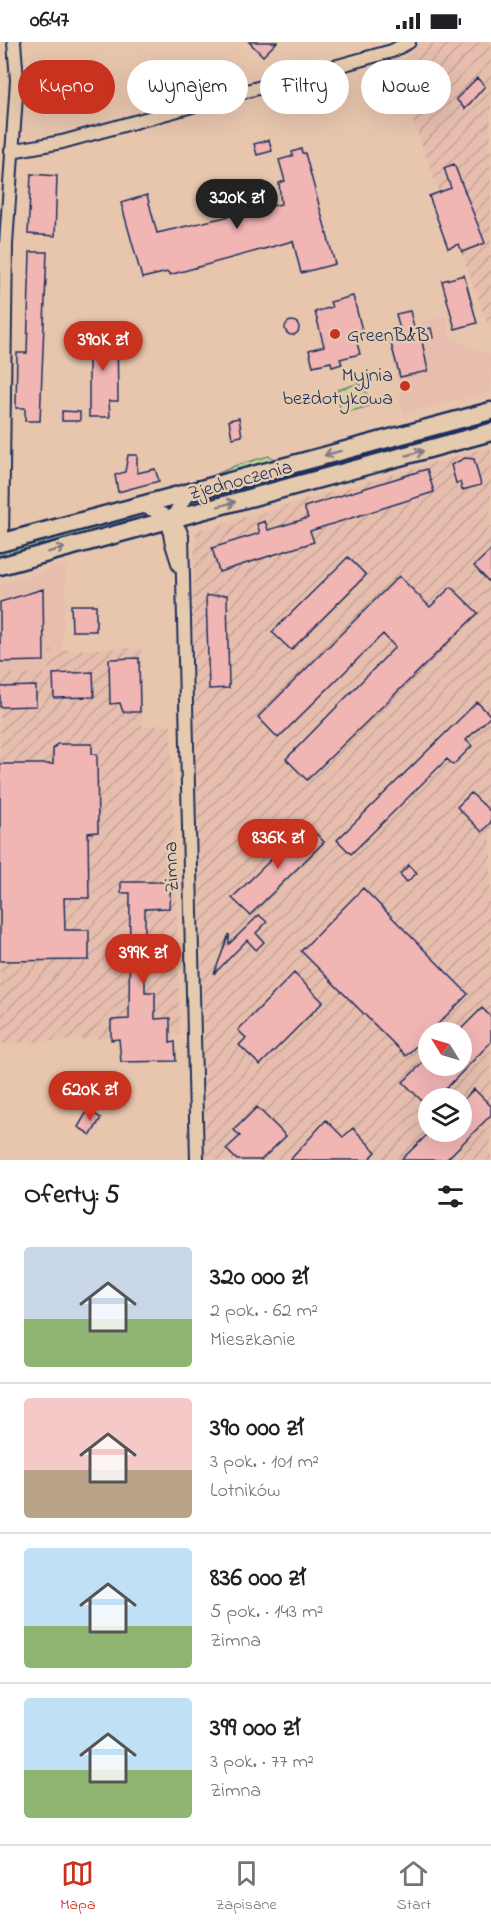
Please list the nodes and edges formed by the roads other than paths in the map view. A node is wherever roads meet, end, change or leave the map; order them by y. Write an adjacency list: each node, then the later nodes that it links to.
1 (14, 42): 3 (street)
2 (410, 42): 3 (street)
3 (11, 151): 9 (street)
4 (491, 411): 6 (main road, Zjednoczenia, one-way to 6)
5 (491, 432): 8 (main road, Zjednoczenia, one-way to 5)
6 (191, 492): 7 (main road, Zjednoczenia); 8 (street)
7 (138, 505): 8 (street); 9 (main road, Zjednoczenia)
8 (170, 519): 10 (main road, Zjednoczenia, one-way to 8); 11 (street, Zimna)
9 (1, 543)
10 (0, 566)
11 (197, 1160)

